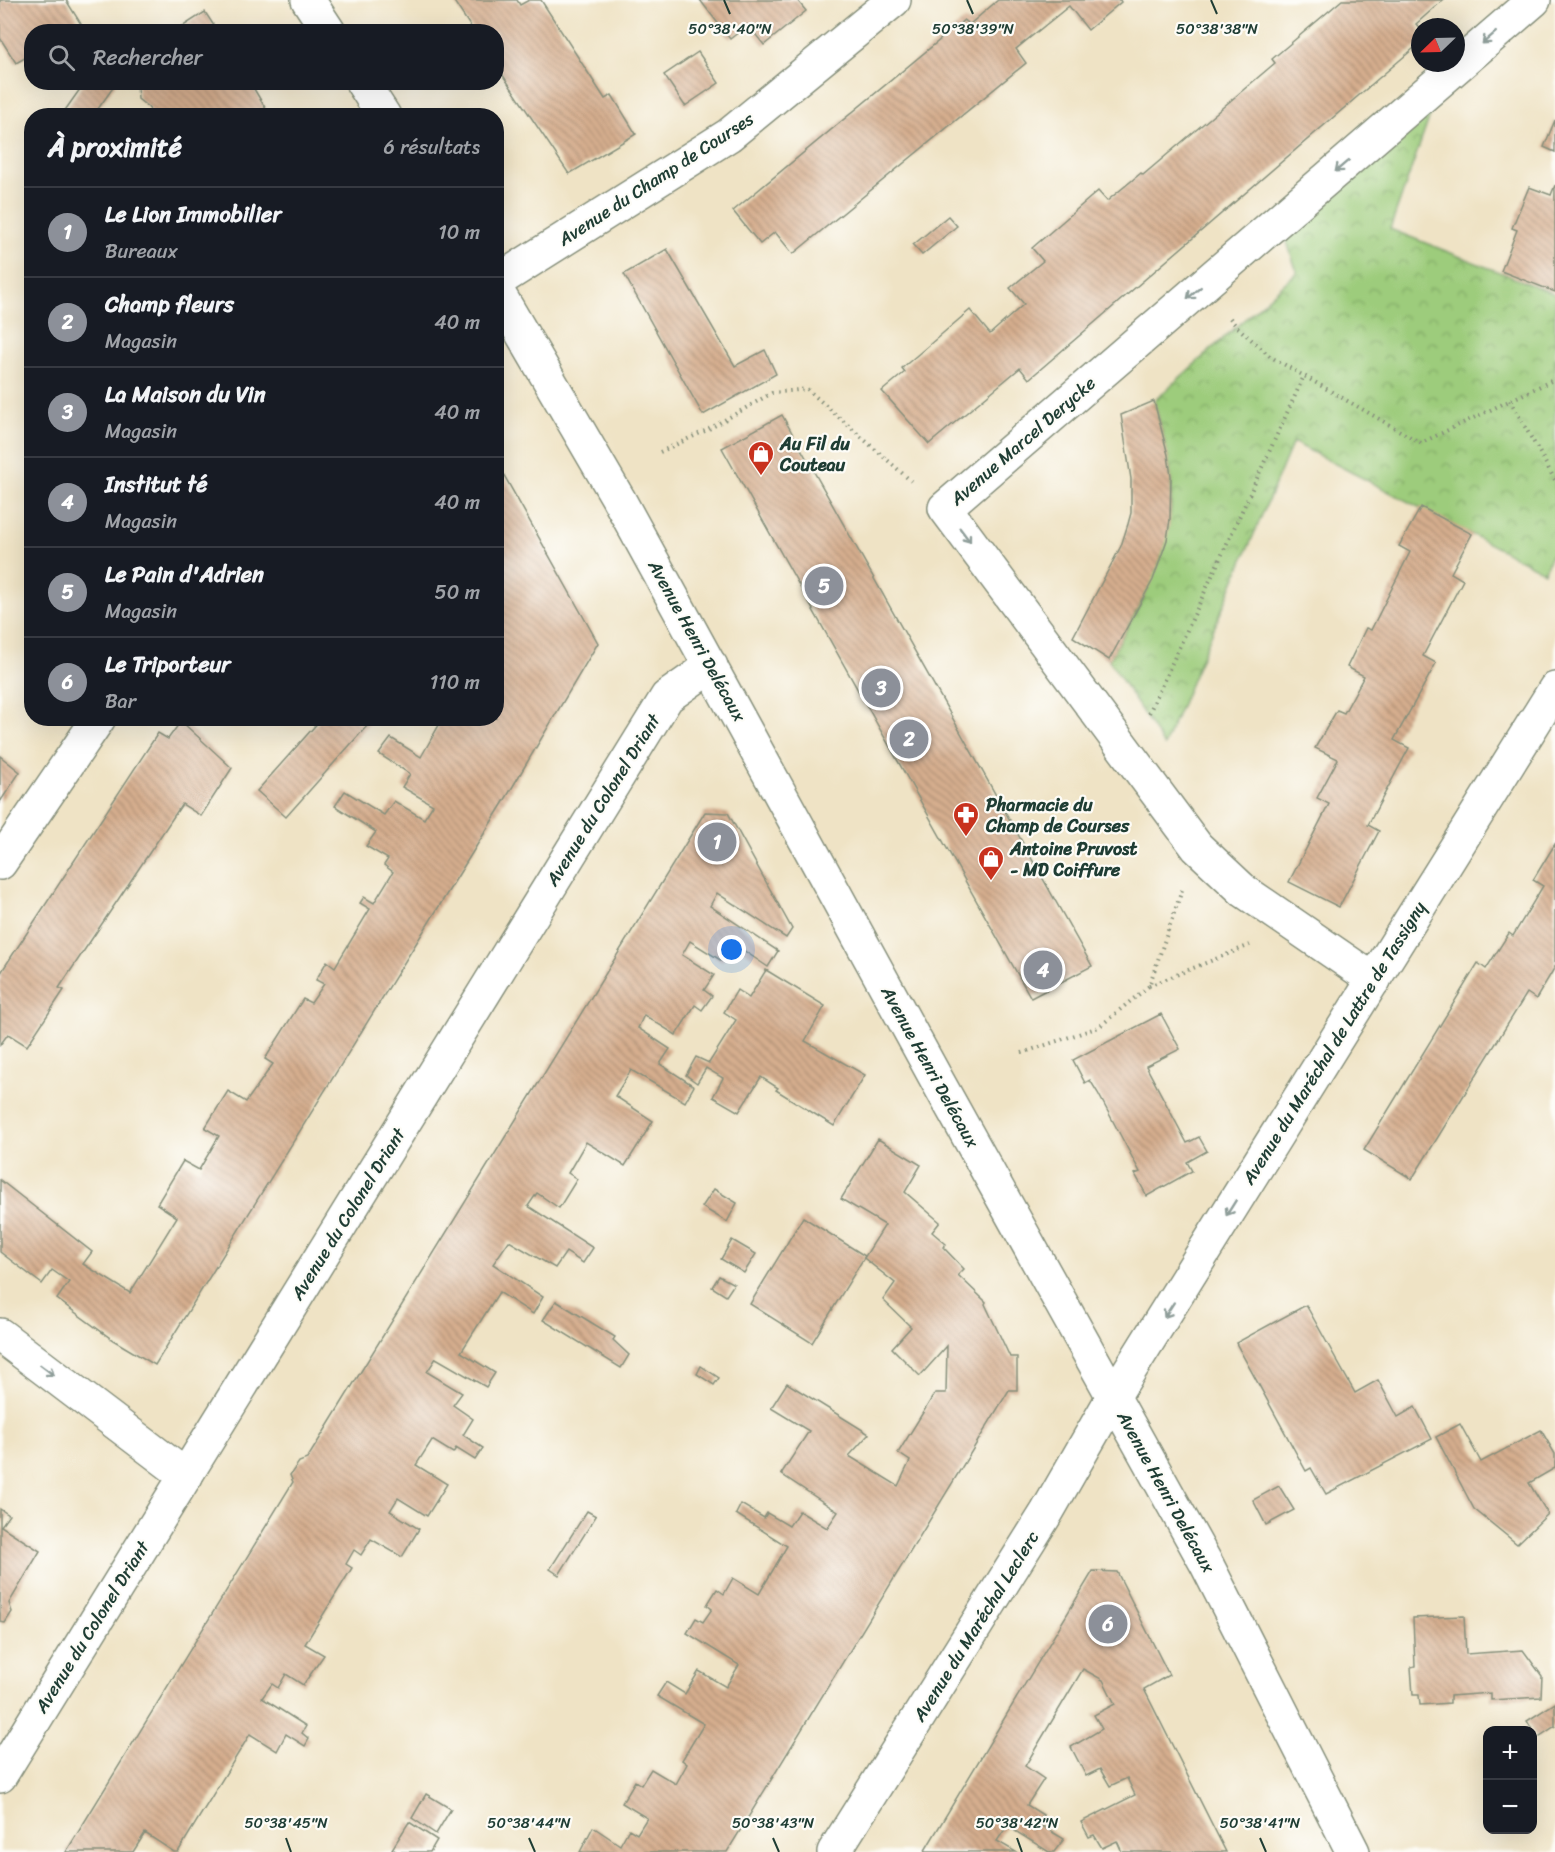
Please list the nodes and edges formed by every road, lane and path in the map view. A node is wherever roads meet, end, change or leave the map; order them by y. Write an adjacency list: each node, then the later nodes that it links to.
1 (308, 0): 4 (street)
2 (894, 0): 7 (street, Avenue du Champ de Courses)
3 (1534, 0): 8 (street, Avenue Marcel Derycke, one-way to 8)
4 (324, 24)
5 (367, 90): 6 (street)
6 (379, 108)
7 (504, 277)
8 (1205, 284): 10 (path); 15 (street, Avenue Marcel Derycke, one-way to 15)
9 (504, 303): 16 (street, Avenue Henri Delécaux)
10 (1304, 376): 12 (path); 19 (path)
11 (1555, 379): 12 (path)
12 (1510, 400): 14 (path)
13 (660, 452): 15 (path)
14 (1555, 480)
15 (945, 508): 19 (street, Avenue Marcel Derycke, one-way to 19)
16 (711, 666): 27 (street, Avenue Henri Delécaux); 28 (street, Avenue du Colonel Driant)
17 (1555, 689): 23 (street, Avenue du Maréchal de Lattre de Tassigny)
18 (94, 726): 21 (street)
19 (1127, 754): 20 (street, Avenue Marcel Derycke)
20 (1197, 847): 22 (street, Avenue Marcel Derycke); 24 (path)
21 (0, 863)
22 (1295, 927): 23 (street, Avenue Marcel Derycke); 24 (path)
23 (1374, 980): 27 (street, Avenue du Maréchal de Lattre de Tassigny, one-way to 27)
24 (1149, 986): 25 (path)
25 (1022, 1053)
26 (0, 1335): 28 (street, one-way to 28)
27 (1113, 1396): 30 (street, Avenue du Maréchal Leclerc); 31 (street, Avenue Henri Delécaux)
28 (186, 1476): 29 (street, Avenue du Colonel Driant)
29 (0, 1776)
30 (834, 1852)
31 (1353, 1852)

